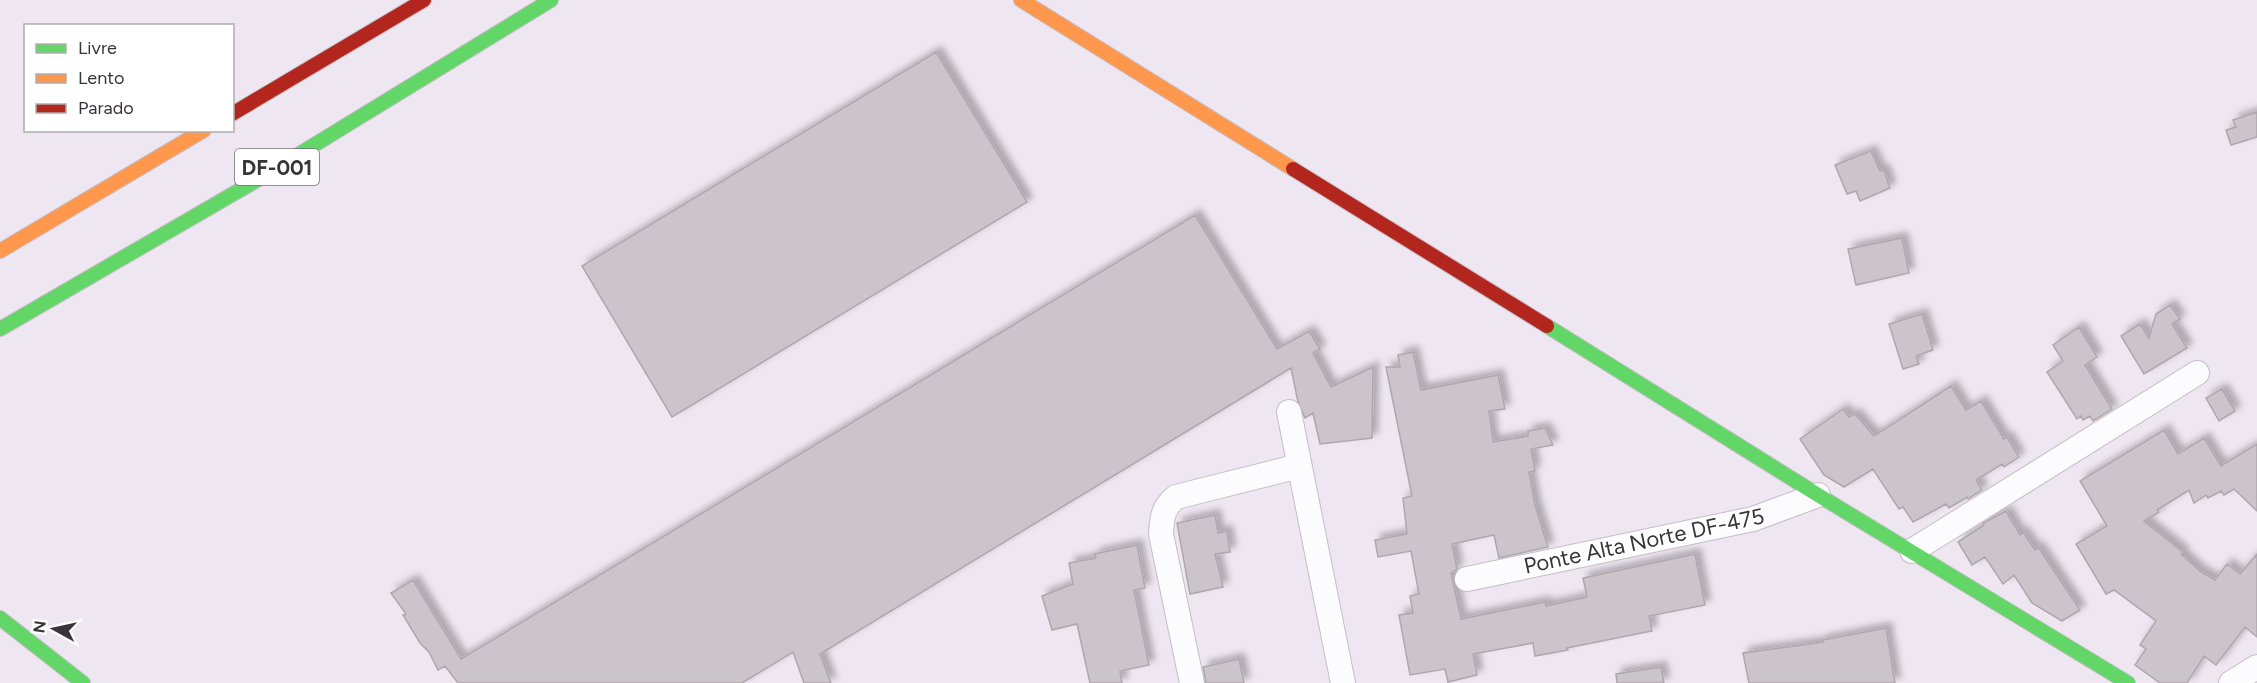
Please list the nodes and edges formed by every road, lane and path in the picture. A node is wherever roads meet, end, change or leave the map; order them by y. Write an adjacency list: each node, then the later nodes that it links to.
1 (424, 0): 4 (main road)
2 (551, 0): 7 (main road, DF-001)
3 (1021, 0): 11 (main road)
4 (234, 113)
5 (201, 132): 6 (main road)
6 (0, 251)
7 (0, 329)
8 (2197, 373): 12 (street)
9 (1289, 412): 10 (street)
10 (1299, 466): 17 (street); 18 (street)
11 (1818, 495): 12 (main road); 13 (street, Ponte Alta Norte DF-475)
12 (1912, 551): 19 (main road)
13 (1467, 579)
14 (0, 618): 16 (main road)
15 (2257, 667): 20 (street)
16 (83, 683)
17 (1192, 683)
18 (1342, 683)
19 (2128, 683)
20 (2231, 683)

